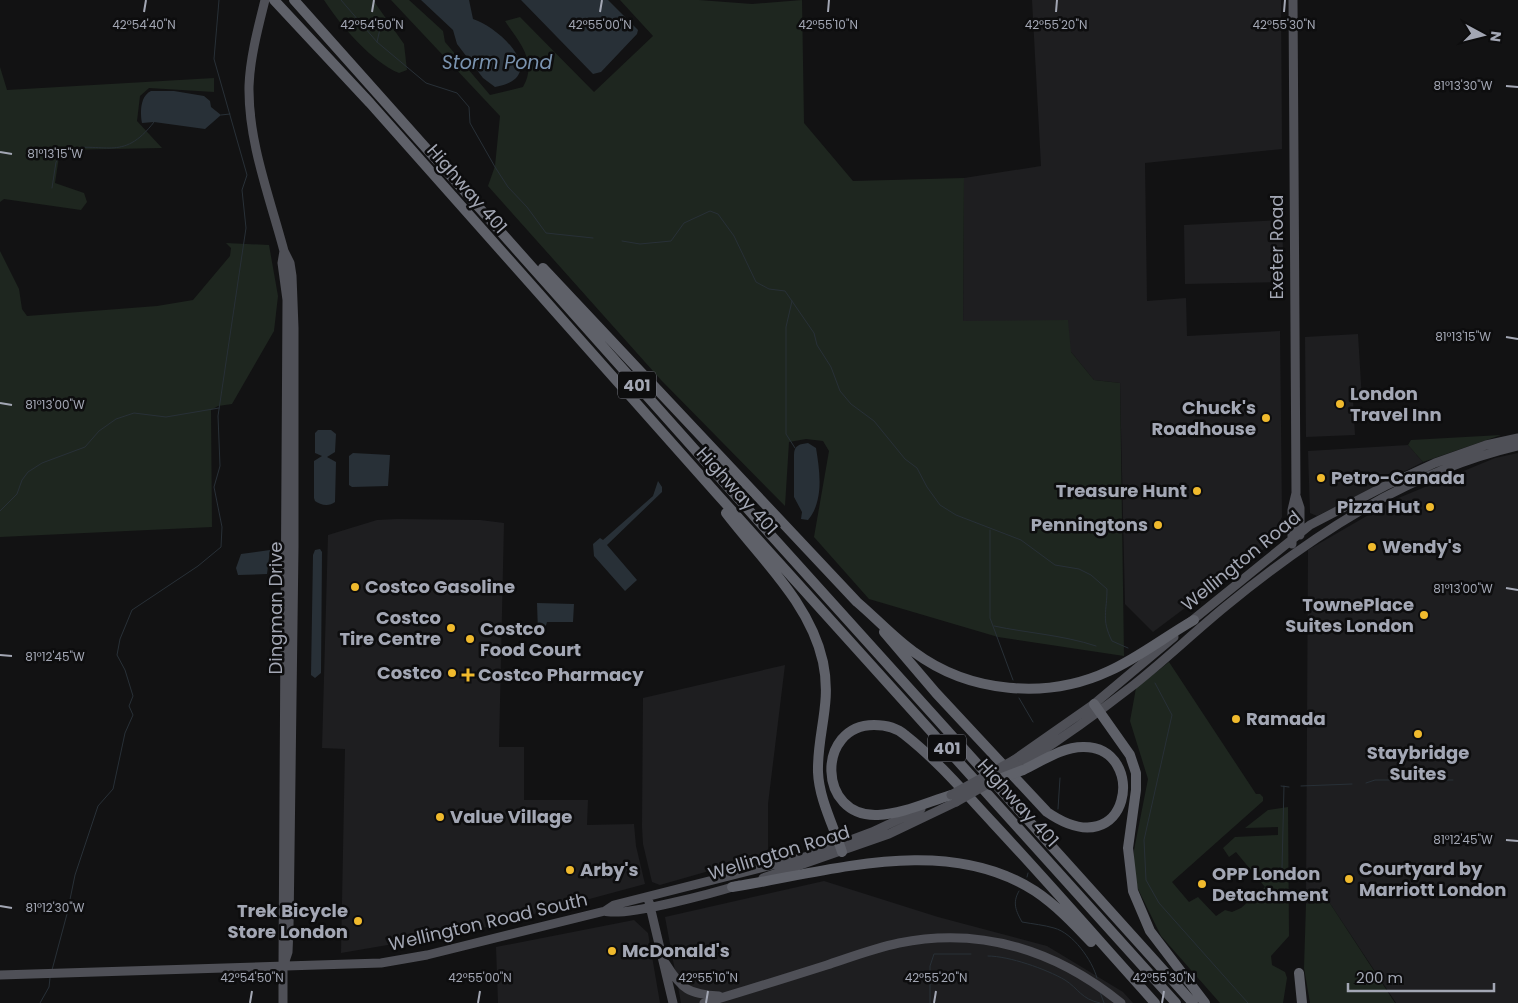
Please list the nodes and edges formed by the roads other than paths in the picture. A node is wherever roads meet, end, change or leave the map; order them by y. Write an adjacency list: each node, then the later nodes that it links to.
1 (265, 0): 22 (main road, Dingman Drive)
2 (274, 0): 8 (highway, Highway 401 / 401)
3 (294, 0): 5 (highway, Highway 401 / 401)
4 (1293, 0): 9 (main road, Exeter Road)
5 (515, 246): 10 (highway); 33 (highway, Highway 401 / 401)
6 (1518, 438): 9 (main road, Wellington Road)
7 (1518, 446): 9 (main road, Wellington Road)
8 (717, 494): 16 (highway); 32 (highway, Highway 401 / 401)
9 (1297, 544): 11 (main road, Wellington Road); 12 (main road, Wellington Road)
10 (857, 602): 11 (highway); 13 (highway)
11 (1194, 620): 12 (main road, Wellington Road)
12 (1096, 708): 13 (main road, Wellington Road); 34 (highway)
13 (1019, 765): 14 (highway, bridge); 15 (main road, Wellington Road South, bridge)
14 (997, 780): 15 (main road, Wellington Road South, bridge)
15 (954, 799): 16 (main road, Wellington Road South); 25 (highway)
16 (841, 848): 17 (main road, Wellington Road); 18 (main road, Wellington Road South)
17 (732, 887): 19 (main road, Wellington Road); 25 (highway)
18 (648, 896): 19 (main road); 20 (main road, Wellington Road South)
19 (651, 907): 20 (main road, Wellington Road); 21 (main road)
20 (605, 911): 22 (main road, Wellington Road South)
21 (663, 960): 26 (main road); 28 (main road)
22 (283, 967): 24 (main road, Wellington Road South); 27 (main road, Dingman Drive)
23 (1299, 973): 35 (highway)
24 (0, 975)
25 (1140, 987): 31 (highway)
26 (724, 997): 29 (main road); 30 (main road)
27 (282, 1003)
28 (672, 1003)
29 (704, 1003)
30 (1121, 1003)
31 (1155, 1003)
32 (1176, 1003)
33 (1193, 1003)
34 (1205, 1003)
35 (1302, 1003)

